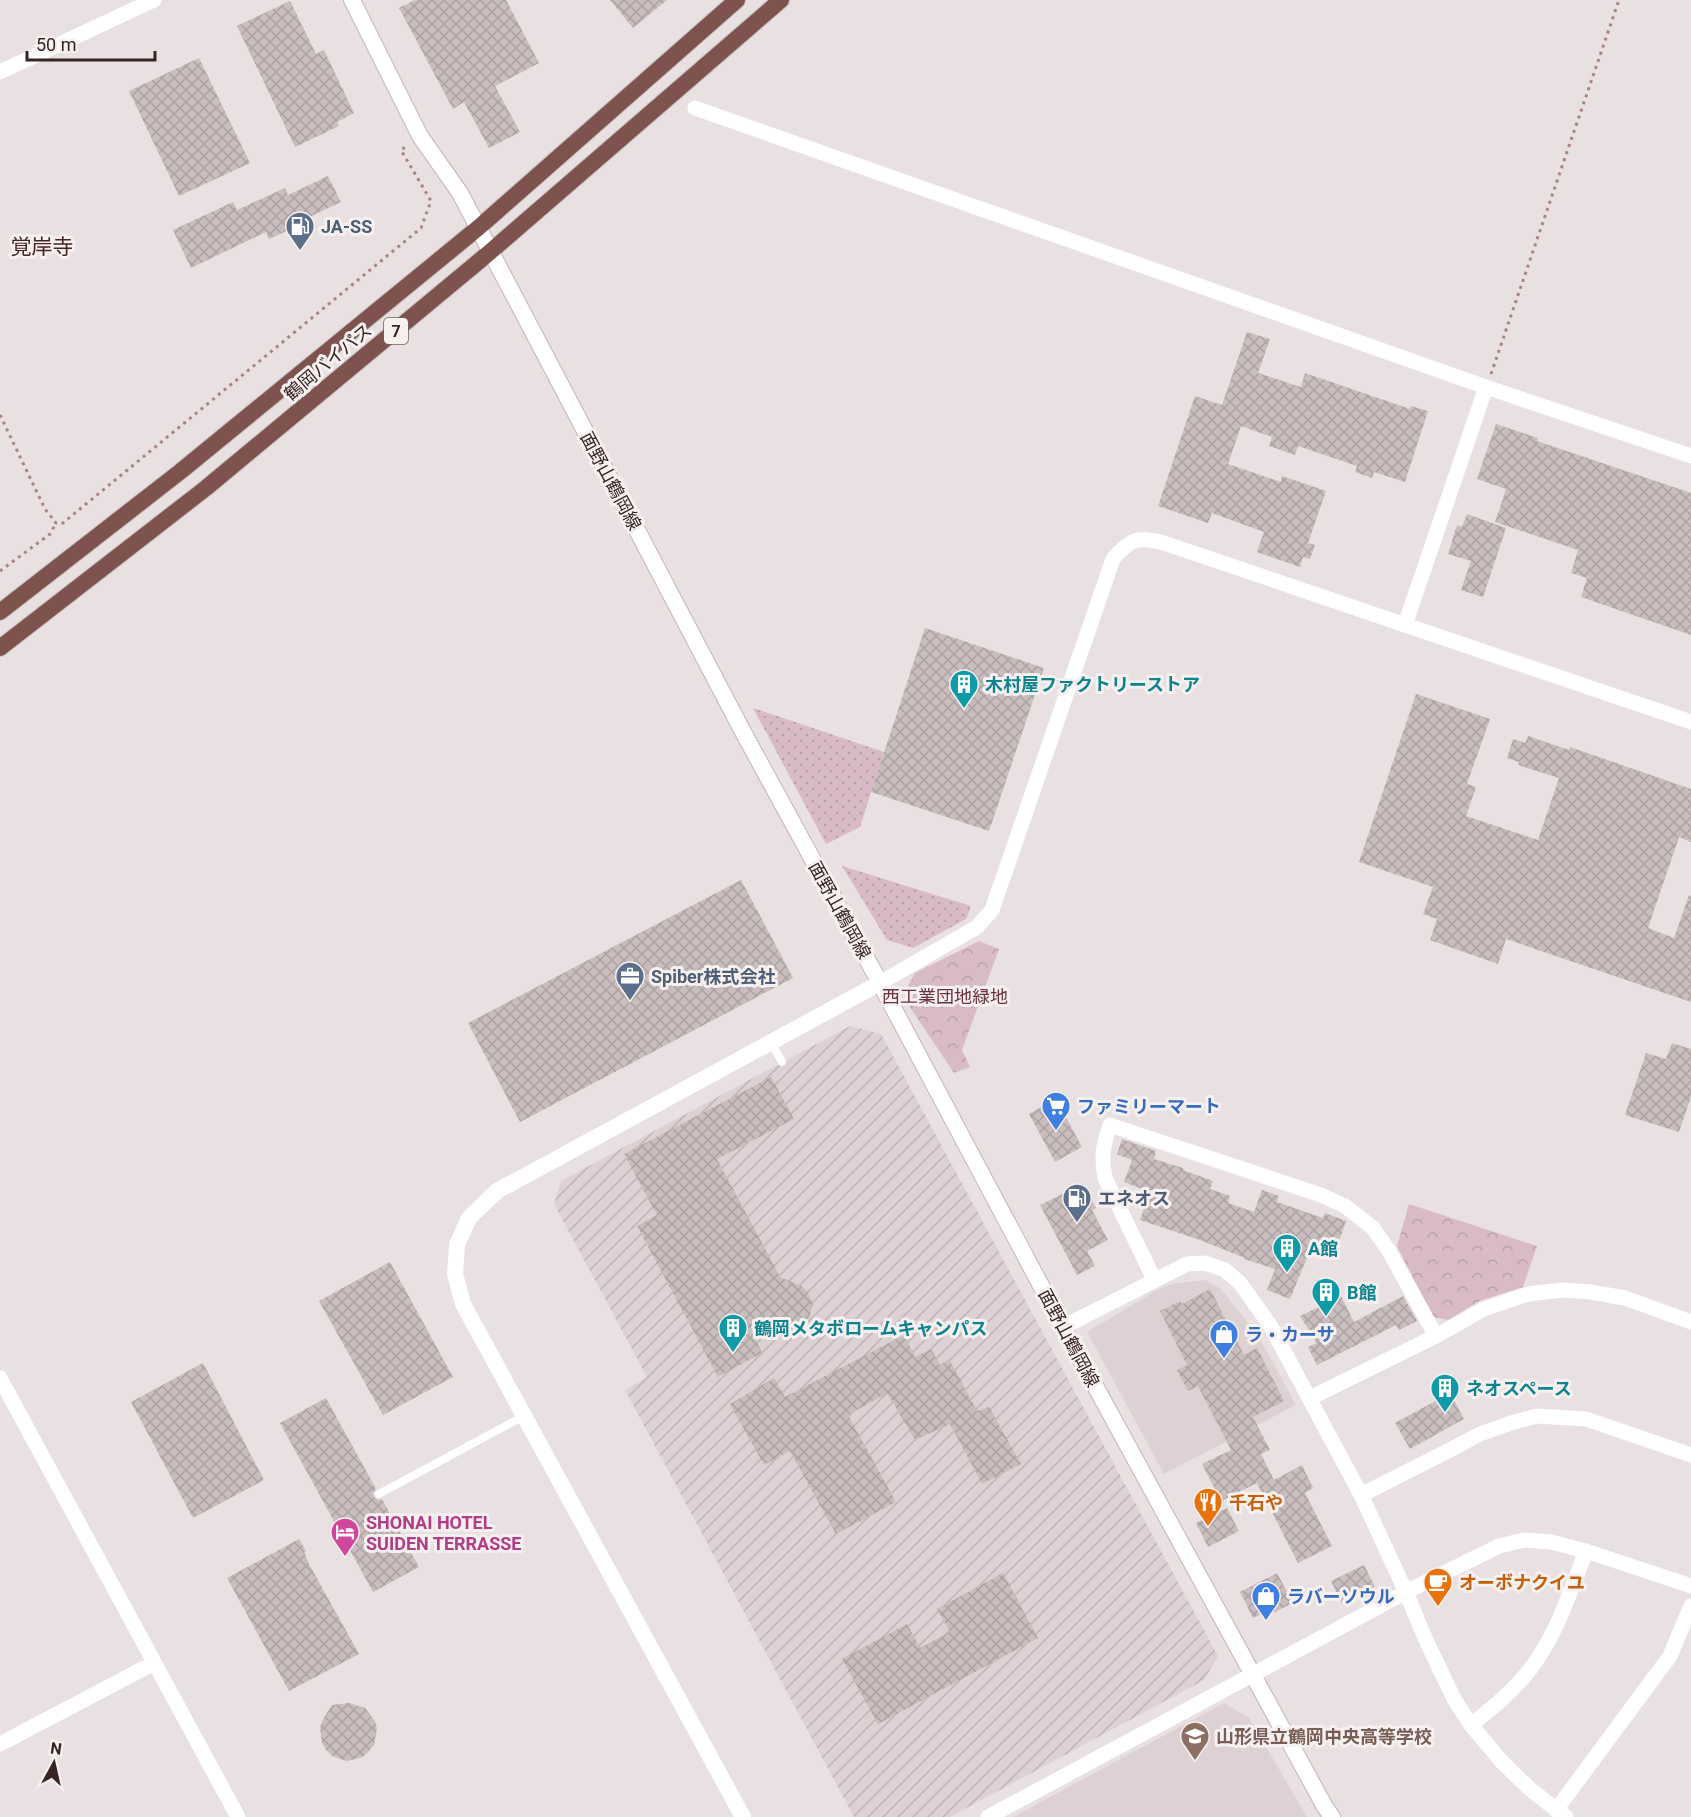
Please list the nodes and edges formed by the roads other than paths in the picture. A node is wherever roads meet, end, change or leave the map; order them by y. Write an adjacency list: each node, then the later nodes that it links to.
1 (154, 0): 5 (street)
2 (352, 0): 7 (main road, 面野山鶴岡線)
3 (737, 0): 7 (highway, 鶴岡バイパス / 7)
4 (781, 0): 8 (highway, 鶴岡バイパス / 7)
5 (0, 72)
6 (695, 108): 9 (street)
7 (478, 228): 8 (main road, 面野山鶴岡線); 11 (highway, 鶴岡バイパス / 7)
8 (490, 252): 13 (highway, 鶴岡バイパス / 7); 15 (main road, 面野山鶴岡線)
9 (1486, 387): 10 (street); 12 (street)
10 (1691, 456)
11 (0, 612)
12 (1404, 625): 14 (street); 15 (street)
13 (0, 648)
14 (1691, 722)
15 (880, 983): 16 (main road); 20 (main road, 面野山鶴岡線)
16 (771, 1042): 17 (lane); 24 (main road)
17 (782, 1062)
18 (1154, 1279): 20 (street); 21 (street); 23 (street)
19 (1691, 1322): 21 (street)
20 (1063, 1327): 33 (main road, 面野山鶴岡線)
21 (1436, 1336): 23 (street)
22 (0, 1378): 32 (street)
23 (1310, 1398): 27 (street)
24 (524, 1416): 26 (lane); 38 (main road)
25 (1691, 1455): 27 (street)
26 (379, 1494)
27 (1361, 1495): 30 (street)
28 (1586, 1551): 29 (street); 30 (street); 34 (street)
29 (1691, 1586)
30 (1406, 1592): 33 (street); 34 (street)
31 (1691, 1606): 36 (street)
32 (154, 1663): 35 (street); 37 (street)
33 (1254, 1675): 39 (street); 40 (main road, 面野山鶴岡線)
34 (1471, 1725): 36 (street)
35 (0, 1744)
36 (1561, 1813)
37 (238, 1817)
38 (743, 1817)
39 (988, 1817)
40 (1332, 1817)

